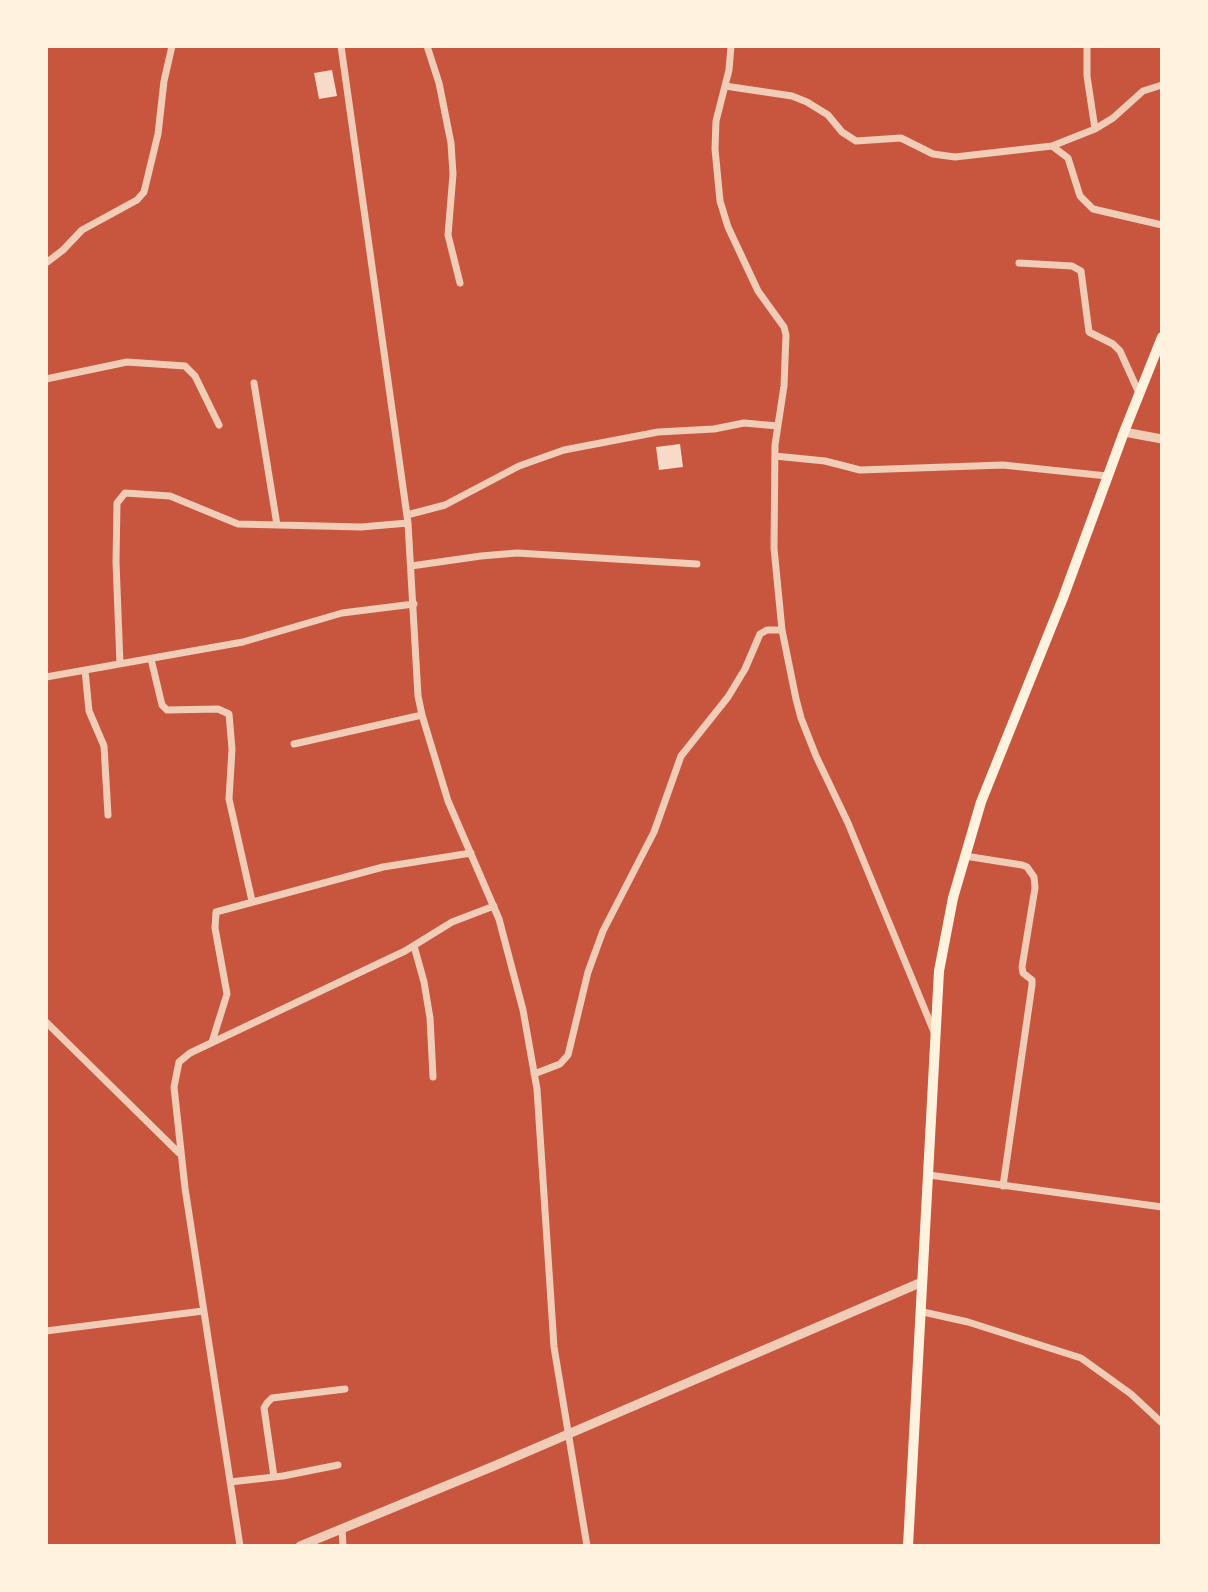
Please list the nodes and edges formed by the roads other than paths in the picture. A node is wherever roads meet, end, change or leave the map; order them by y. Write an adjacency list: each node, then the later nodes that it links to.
1 (172, 46): 11 (street)
2 (341, 46): 24 (street)
3 (427, 46): 13 (street)
4 (731, 46): 7 (street)
5 (1087, 46): 8 (street)
6 (1162, 85): 8 (street)
7 (725, 86): 9 (street); 19 (street)
8 (1095, 129): 9 (street)
9 (1052, 146): 10 (street)
10 (1162, 225)
11 (46, 263)
12 (1019, 263): 17 (street)
13 (460, 283)
14 (1162, 337): 17 (main road)
15 (46, 379): 18 (street)
16 (254, 383): 25 (street)
17 (1139, 393): 20 (main road)
18 (219, 425)
19 (778, 426): 22 (street); 24 (street)
20 (1124, 432): 21 (street); 23 (main road)
21 (1162, 439)
22 (775, 456): 23 (street); 29 (street)
23 (1107, 476): 38 (main road)
24 (408, 519): 25 (street); 27 (street)
25 (277, 525): 31 (street)
26 (697, 564): 27 (street)
27 (411, 566): 28 (street)
28 (414, 604): 30 (street); 34 (street)
29 (782, 630): 43 (street); 45 (street)
30 (151, 659): 31 (street); 39 (street)
31 (120, 664): 32 (street)
32 (85, 670): 33 (street); 36 (street)
33 (46, 677)
34 (422, 715): 35 (street); 37 (street)
35 (294, 744)
36 (108, 815)
37 (471, 853): 39 (street); 40 (street)
38 (965, 856): 43 (main road); 49 (street)
39 (252, 901): 44 (street)
40 (494, 906): 41 (street); 45 (street)
41 (414, 946): 44 (street); 46 (street)
42 (46, 1022): 47 (street)
43 (936, 1038): 48 (main road)
44 (212, 1042): 47 (street)
45 (534, 1074): 57 (street)
46 (433, 1077)
47 (181, 1154): 52 (street)
48 (929, 1175): 49 (street); 51 (main road)
49 (1003, 1186): 50 (street)
50 (1162, 1207)
51 (922, 1282): 53 (main road); 57 (street)
52 (203, 1311): 54 (street); 60 (street)
53 (923, 1312): 56 (street); 66 (main road)
54 (46, 1331)
55 (345, 1389): 59 (street)
56 (1162, 1423)
57 (567, 1435): 61 (street); 65 (street)
58 (338, 1465): 59 (street)
59 (274, 1477): 60 (street)
60 (230, 1482): 62 (street)
61 (342, 1529): 63 (street); 64 (street)
62 (240, 1546)
63 (300, 1546)
64 (343, 1546)
65 (587, 1546)
66 (908, 1546)

